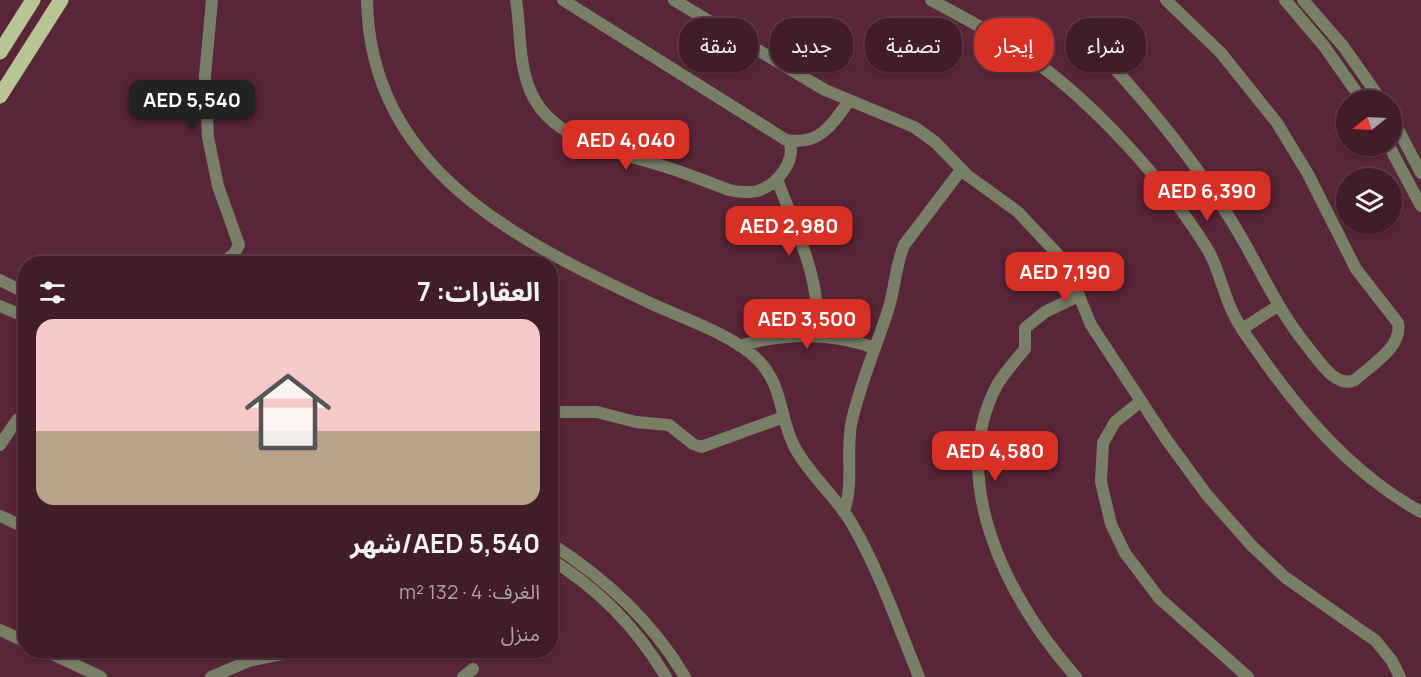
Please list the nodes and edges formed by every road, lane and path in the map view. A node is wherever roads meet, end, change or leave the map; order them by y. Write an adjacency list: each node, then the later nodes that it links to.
1 (33, 0): 12 (main road)
2 (61, 0): 16 (main road)
3 (212, 0): 25 (street)
4 (367, 0): 26 (street)
5 (516, 0): 23 (street)
6 (563, 0): 19 (street)
7 (674, 0): 17 (street)
8 (931, 0): 34 (street)
9 (1166, 0): 32 (street)
10 (1285, 0): 14 (street)
11 (1303, 0): 15 (street)
12 (0, 52)
13 (1117, 72): 32 (street)
14 (1355, 90)
15 (1374, 90)
16 (0, 96)
17 (849, 101): 19 (street); 21 (street)
18 (1402, 137): 22 (street)
19 (789, 141): 23 (street)
20 (1394, 156): 24 (street)
21 (961, 170): 30 (street); 37 (street)
22 (1421, 173)
23 (777, 179): 35 (street)
24 (1421, 206)
25 (230, 256)
26 (557, 256)
27 (558, 256): 36 (street)
28 (0, 280): 29 (street)
29 (18, 289)
30 (1078, 296): 38 (street); 60 (street)
31 (0, 301): 33 (street)
32 (1279, 305): 34 (street)
33 (5, 309)
34 (1242, 328): 44 (street)
35 (816, 335): 36 (street); 37 (street)
36 (740, 346): 40 (street)
37 (875, 348): 43 (street)
38 (1141, 401): 61 (street); 62 (street)
39 (558, 412): 40 (street)
40 (784, 417): 43 (street)
41 (18, 421): 42 (street)
42 (0, 446)
43 (844, 511): 59 (street)
44 (1421, 512)
45 (0, 516): 46 (street)
46 (18, 524)
47 (558, 548): 58 (street)
48 (558, 565): 57 (street)
49 (0, 630): 50 (street)
50 (18, 638)
51 (61, 658): 55 (street)
52 (236, 658): 54 (street)
53 (267, 658): 54 (street)
54 (237, 665): 56 (street)
55 (101, 677)
56 (211, 677)
57 (666, 677)
58 (685, 677)
59 (920, 677)
60 (1076, 677)
61 (1248, 677)
62 (1400, 677)

